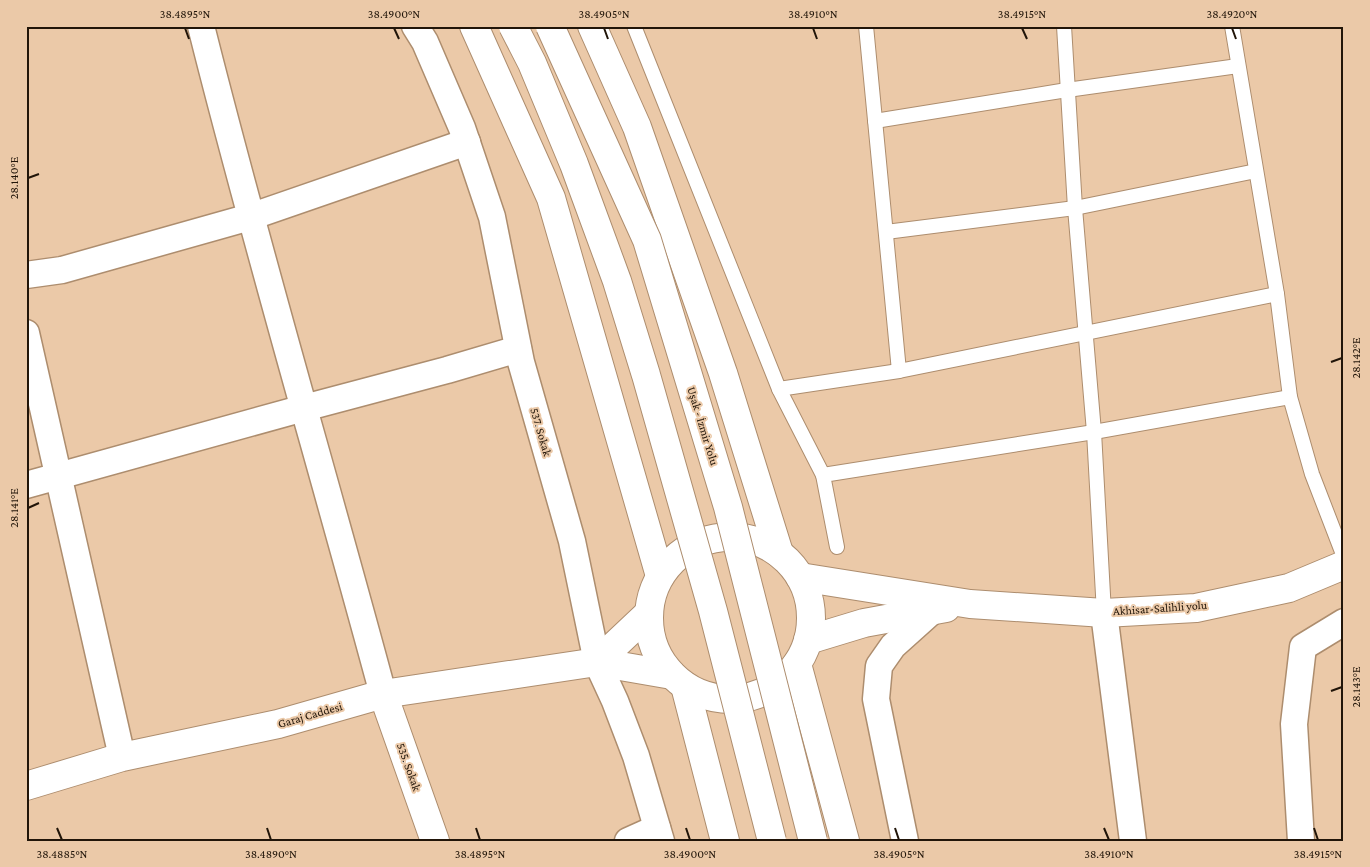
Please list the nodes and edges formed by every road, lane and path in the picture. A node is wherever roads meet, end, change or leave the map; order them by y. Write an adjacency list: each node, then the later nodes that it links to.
1 (201, 26): 17 (street)
2 (415, 26): 14 (street, 537. Sokak)
3 (474, 26): 36 (main road)
4 (513, 26): 53 (main road, bridge)
5 (550, 26): 54 (main road, Uşak - İzmir Yolu, bridge)
6 (592, 26): 33 (main road)
7 (634, 26): 25 (lane)
8 (866, 26): 13 (lane)
9 (1064, 26): 12 (lane)
10 (1232, 26): 11 (lane)
11 (1238, 66): 12 (lane); 15 (lane)
12 (1067, 90): 13 (lane); 16 (lane)
13 (875, 121): 18 (lane)
14 (467, 142): 17 (street); 23 (street, 537. Sokak)
15 (1256, 171): 16 (lane); 20 (lane)
16 (1075, 208): 18 (lane); 22 (lane)
17 (250, 217): 19 (street); 27 (street)
18 (886, 232): 24 (lane)
19 (26, 275)
20 (1277, 294): 22 (lane); 26 (lane)
21 (26, 333): 30 (street)
22 (1085, 333): 24 (lane); 28 (lane)
23 (518, 349): 27 (street); 44 (street, 537. Sokak)
24 (899, 371): 25 (lane)
25 (780, 388): 29 (lane)
26 (1290, 397): 28 (lane); 34 (lane)
27 (304, 408): 30 (street); 46 (street)
28 (1094, 432): 29 (lane); 40 (lane)
29 (823, 475): 32 (lane)
30 (58, 476): 31 (street); 47 (street)
31 (26, 485)
32 (837, 547)
33 (779, 553): 36 (main road); 37 (main road)
34 (1344, 557)
35 (1344, 565): 40 (main road, Akhisar-Salihli yolu)
36 (660, 576): 41 (main road)
37 (800, 577): 38 (main road); 43 (main road)
38 (970, 604): 39 (main road); 40 (main road, Akhisar-Salihli yolu)
39 (932, 611): 43 (main road); 56 (street)
40 (1104, 612): 57 (street)
41 (649, 613): 44 (main road); 45 (main road)
42 (1344, 622): 58 (street)
43 (802, 652): 45 (main road); 55 (main road)
44 (597, 662): 45 (main road, Garaj Caddesi); 46 (main road, Garaj Caddesi); 49 (street, 537. Sokak)
45 (679, 680): 52 (main road)
46 (383, 694): 47 (main road, Garaj Caddesi); 50 (main road, 535. Sokak)
47 (122, 757): 48 (main road, Garaj Caddesi)
48 (26, 786)
49 (659, 834): 51 (street)
50 (435, 841)
51 (628, 841)
52 (725, 841)
53 (772, 841)
54 (813, 841)
55 (845, 841)
56 (905, 841)
57 (1133, 841)
58 (1301, 841)

